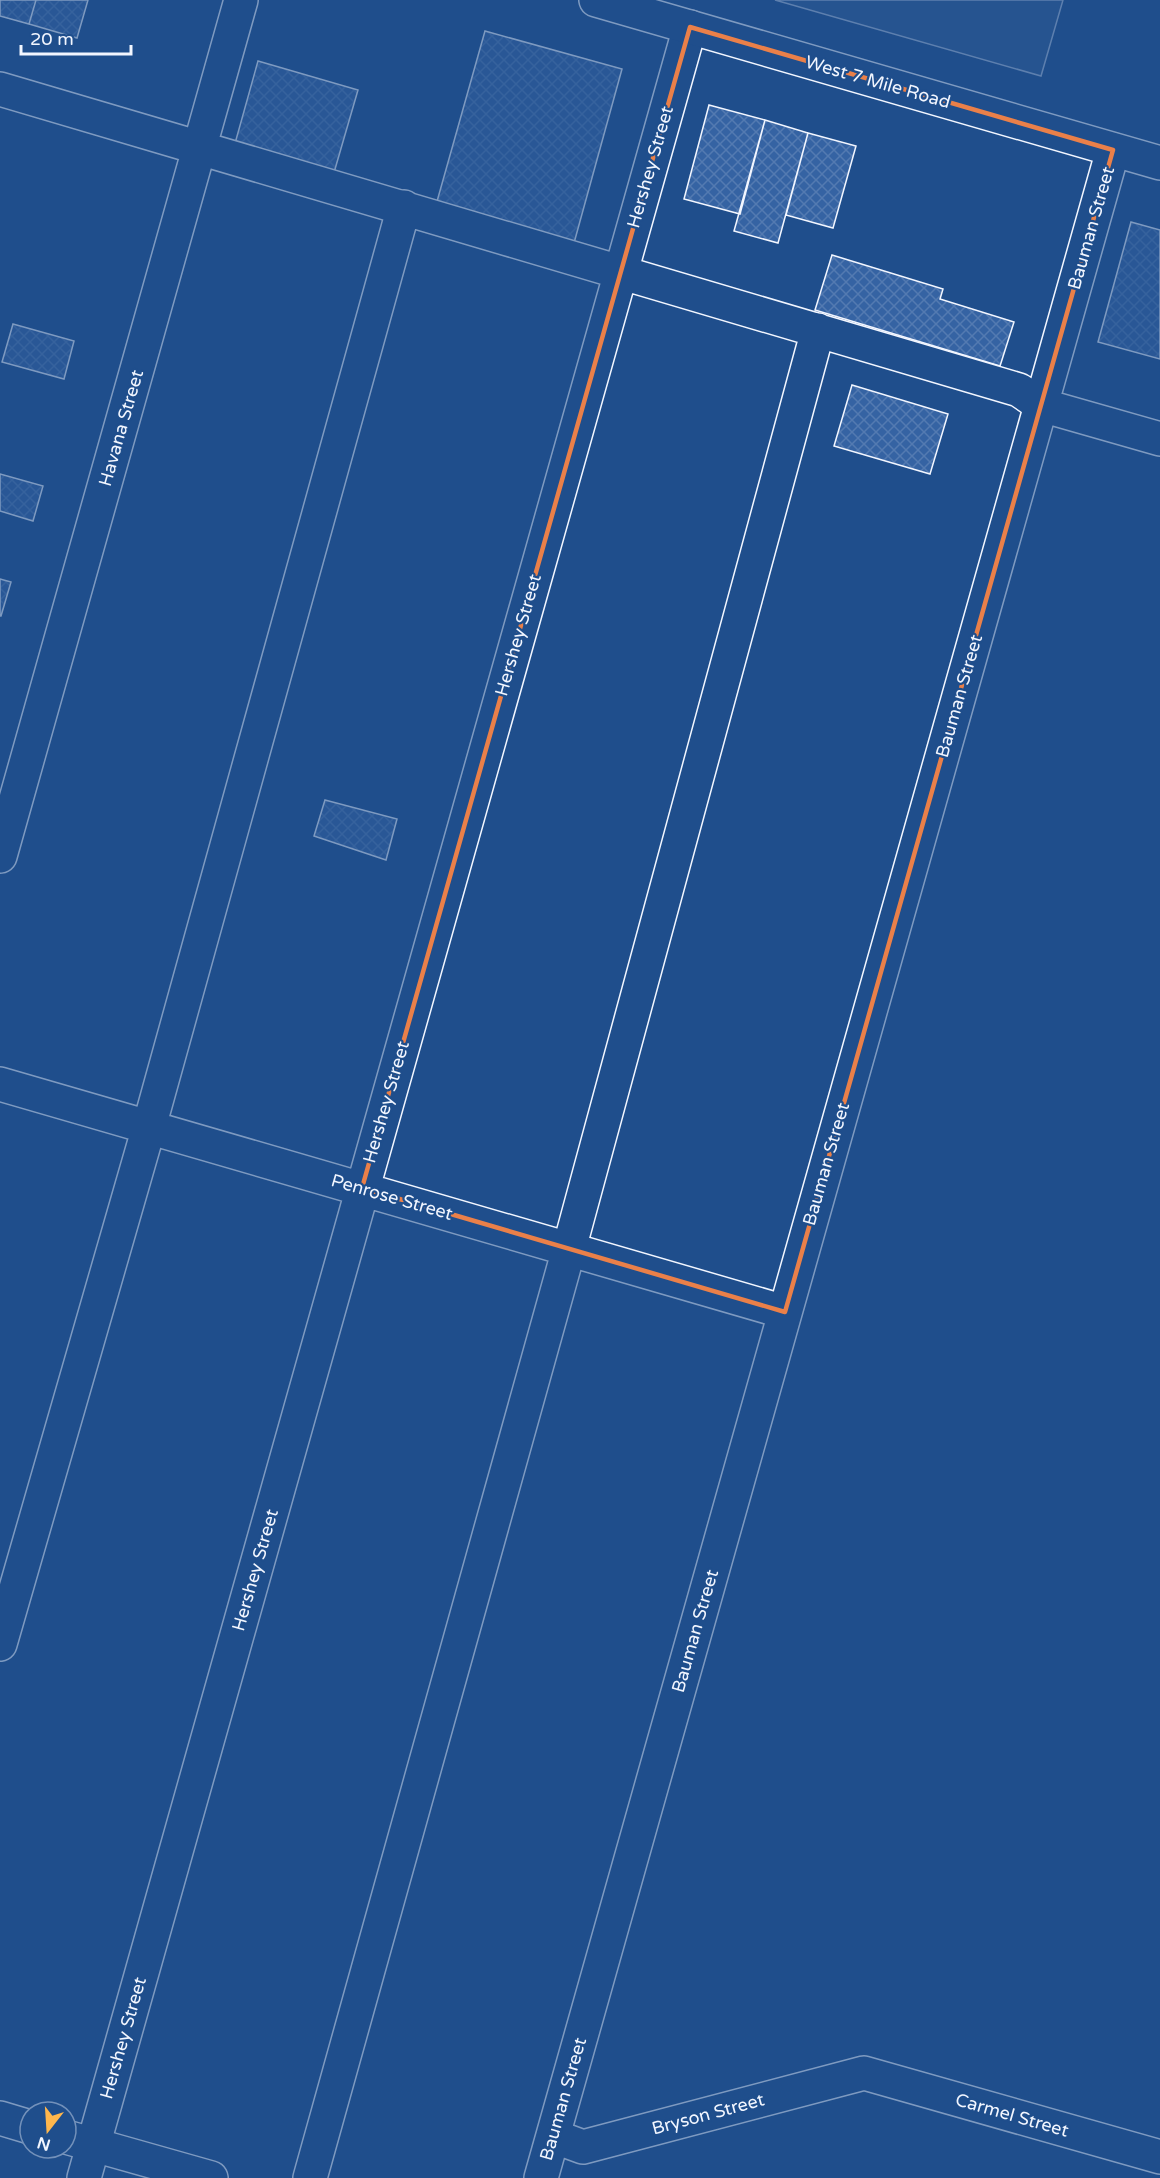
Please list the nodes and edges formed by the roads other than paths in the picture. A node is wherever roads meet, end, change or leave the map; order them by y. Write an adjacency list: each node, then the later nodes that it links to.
1 (241, 0): 5 (street, Havana Street)
2 (596, 0): 3 (street, West 7 Mile Road)
3 (690, 27): 6 (street, West 7 Mile Road); 9 (street, Hershey Street)
4 (0, 89): 5 (street)
5 (200, 147): 8 (street); 13 (street, Havana Street)
6 (1113, 150): 7 (street, West 7 Mile Road); 11 (street, Bauman Street)
7 (1160, 163)
8 (404, 207): 9 (street); 15 (street)
9 (621, 272): 10 (street); 16 (street, Hershey Street)
10 (818, 330): 11 (street); 17 (street)
11 (1041, 405): 12 (street); 18 (street, Bauman Street)
12 (1160, 439)
13 (0, 856)
14 (0, 1084): 15 (street, Penrose Street)
15 (149, 1127): 16 (street, Penrose Street); 19 (street)
16 (362, 1188): 17 (street, Penrose Street); 24 (street, Hershey Street)
17 (569, 1249): 18 (street, Penrose Street); 28 (street)
18 (784, 1312): 23 (street, Bauman Street)
19 (0, 1644)
20 (864, 2073): 23 (street, Bryson Street); 25 (street, Carmel Street)
21 (0, 2118): 22 (street)
22 (18, 2123)
23 (553, 2136): 29 (street, Bauman Street)
24 (80, 2141): 26 (street, Hershey Street); 27 (street)
25 (1160, 2157)
26 (84, 2178)
27 (211, 2178)
28 (310, 2178)
29 (541, 2178)

